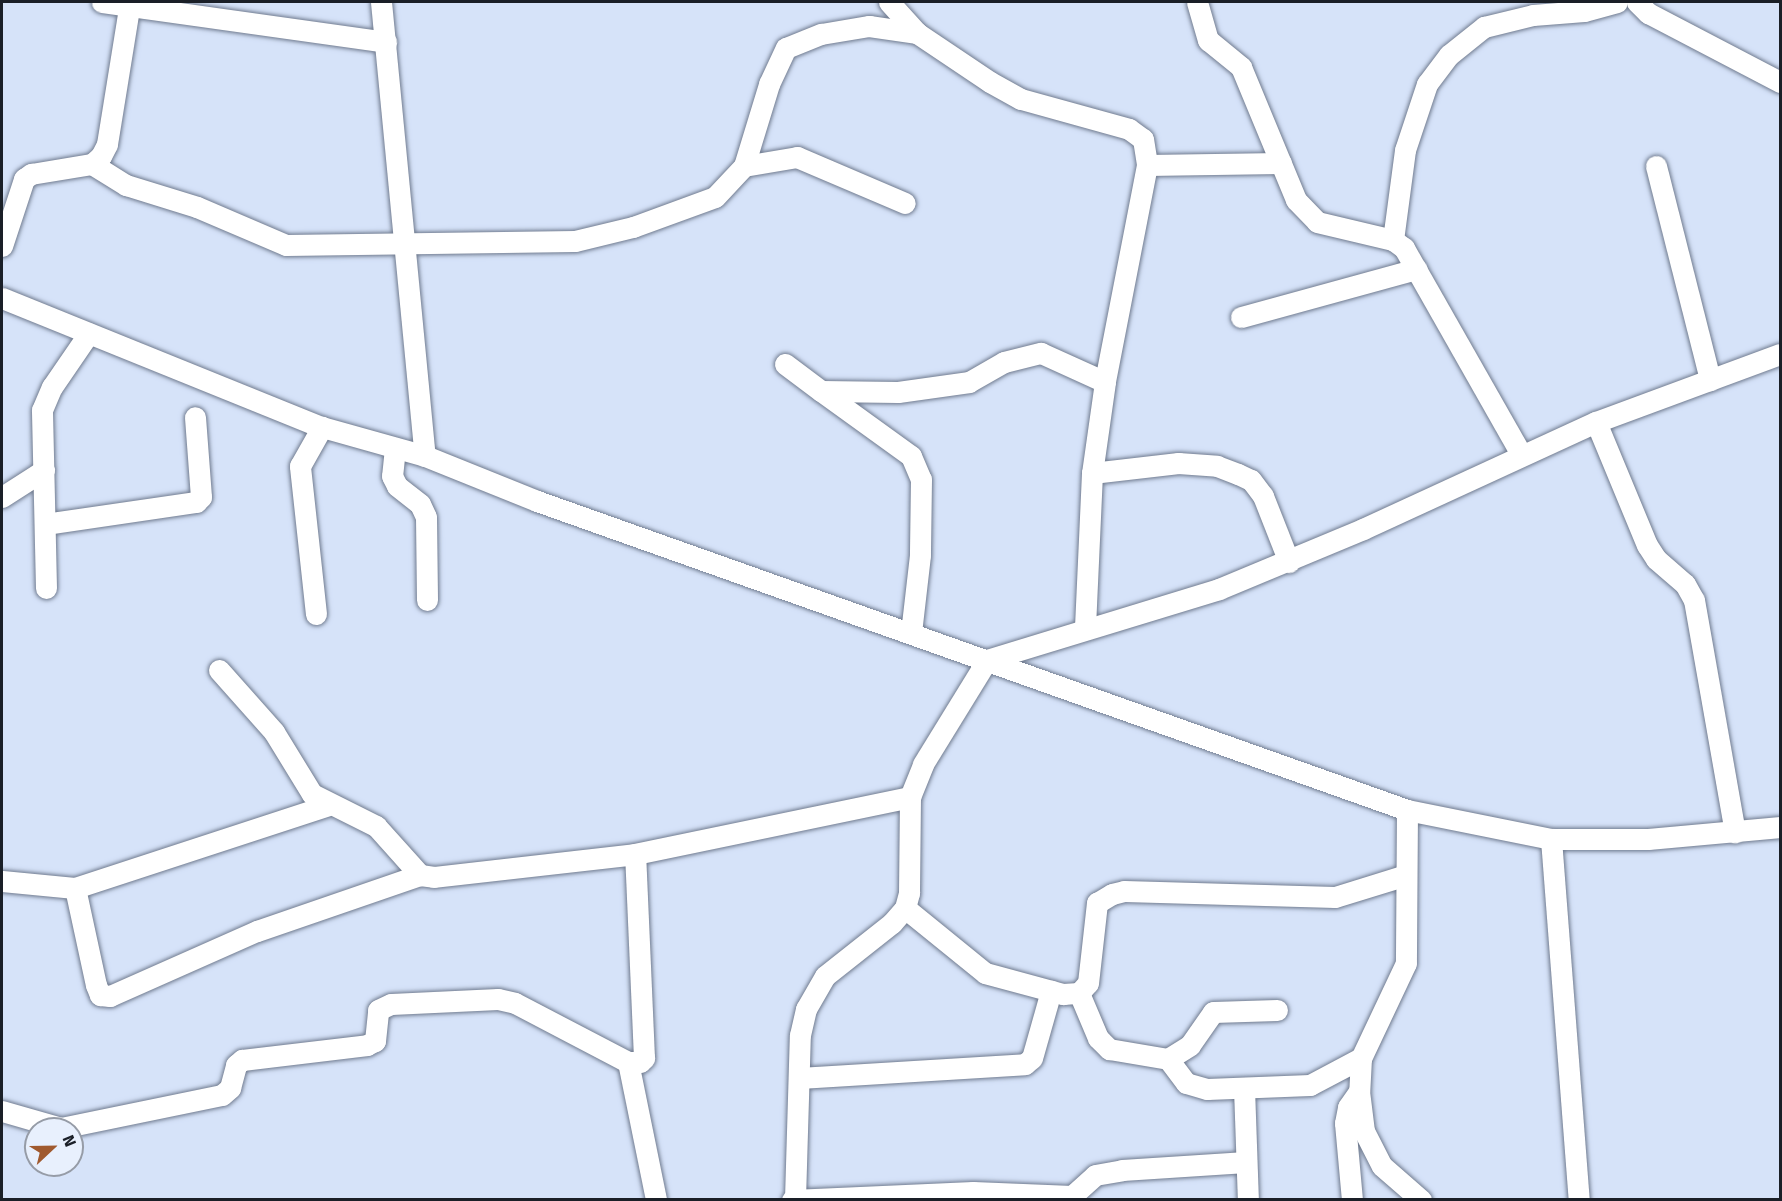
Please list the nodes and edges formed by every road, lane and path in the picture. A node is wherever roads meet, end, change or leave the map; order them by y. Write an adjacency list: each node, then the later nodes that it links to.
1 (102, 2): 7 (street)
2 (381, 2): 9 (street)
3 (889, 2): 8 (street)
4 (1197, 2): 11 (street)
5 (1617, 2): 17 (street)
6 (1637, 2): 10 (street)
7 (130, 5): 9 (street); 12 (street)
8 (917, 33): 13 (street); 14 (street)
9 (386, 42): 18 (street)
10 (1780, 82)
11 (1281, 163): 13 (street); 17 (street)
12 (92, 164): 18 (street); 19 (street)
13 (1147, 165): 27 (street)
14 (744, 166): 16 (street); 18 (street)
15 (1656, 166): 26 (street)
16 (905, 203)
17 (1393, 240): 20 (street)
18 (405, 244): 34 (street)
19 (2, 246)
20 (1416, 269): 22 (street); 33 (street)
21 (2, 298): 23 (street)
22 (1241, 317)
23 (89, 333): 31 (street); 35 (street)
24 (1780, 354): 26 (street)
25 (785, 364): 28 (street)
26 (1710, 380): 30 (street)
27 (1104, 382): 28 (street); 36 (street)
28 (821, 391): 44 (street)
29 (195, 417): 38 (street)
30 (1596, 422): 33 (street); 51 (street)
31 (322, 427): 32 (street); 42 (street)
32 (395, 448): 34 (street); 41 (street)
33 (1521, 454): 39 (street)
34 (425, 456): 44 (street)
35 (44, 470): 37 (street); 38 (street)
36 (1092, 473): 39 (street); 43 (street)
37 (2, 497)
38 (45, 524): 40 (street)
39 (1289, 562): 43 (street)
40 (46, 588)
41 (427, 600)
42 (316, 614)
43 (1085, 627): 45 (street)
44 (911, 633): 45 (street)
45 (987, 660): 47 (street); 49 (street)
46 (219, 670): 48 (street)
47 (910, 797): 53 (street); 58 (street)
48 (329, 805): 54 (street); 57 (street)
49 (1407, 810): 52 (street); 55 (street)
50 (1780, 827): 51 (street)
51 (1735, 832): 52 (street)
52 (1551, 839): 76 (street)
53 (635, 854): 54 (street); 64 (street)
54 (420, 875): 57 (street)
55 (1406, 875): 60 (street); 62 (street)
56 (2, 881): 57 (street)
57 (75, 888)
58 (905, 908): 59 (street); 65 (street)
59 (1052, 991): 60 (street); 65 (street)
60 (1079, 993): 63 (street)
61 (1277, 1010): 63 (street)
62 (1361, 1058): 66 (street); 67 (street)
63 (1168, 1059): 66 (street)
64 (628, 1062): 68 (street); 72 (street)
65 (799, 1078): 71 (street)
66 (1244, 1088): 69 (street)
67 (1359, 1091): 74 (street); 75 (street)
68 (2, 1111)
69 (1246, 1162): 70 (street); 73 (street)
70 (1072, 1198): 71 (street)
71 (793, 1199)
72 (656, 1200)
73 (1248, 1200)
74 (1352, 1200)
75 (1421, 1200)
76 (1579, 1200)

